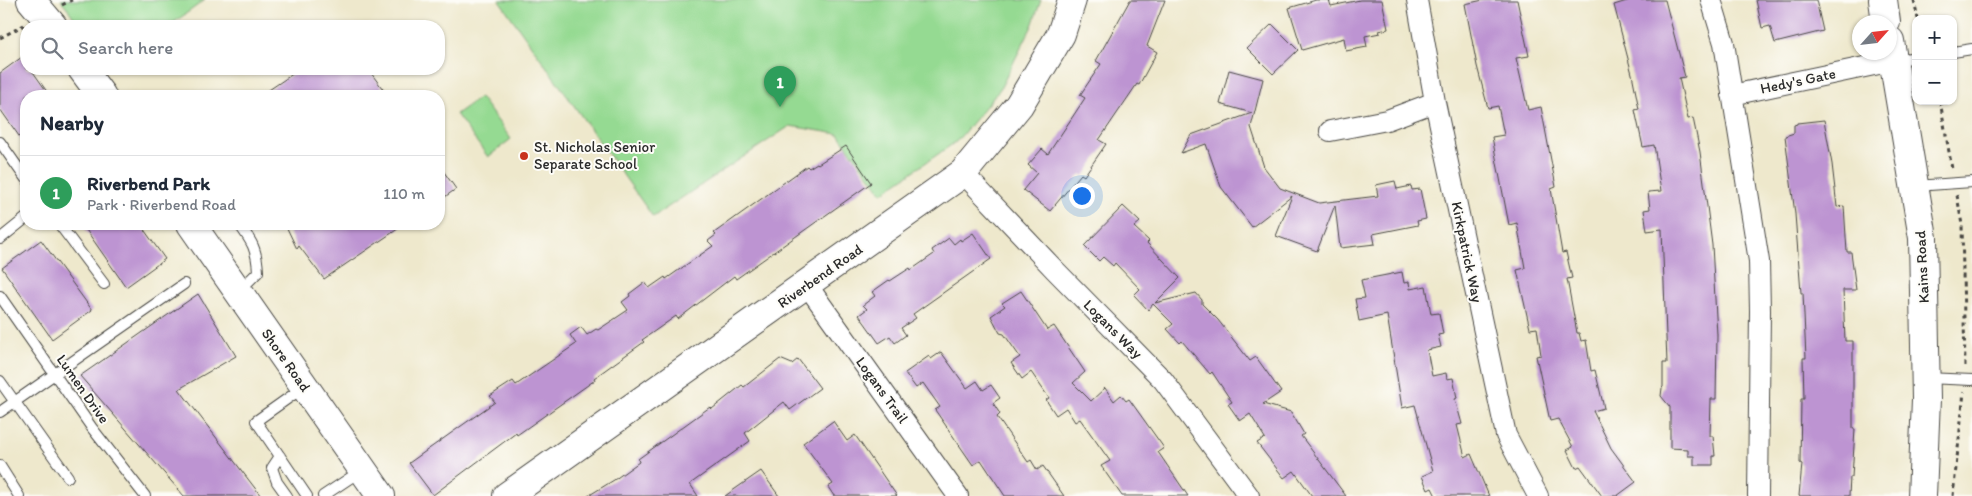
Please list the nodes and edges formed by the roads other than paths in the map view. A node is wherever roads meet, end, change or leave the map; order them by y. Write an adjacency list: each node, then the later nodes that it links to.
1 (31, 0): 7 (street)
2 (1072, 0): 18 (street, Riverbend Road)
3 (1417, 0): 14 (street, Kirkpatrick Way)
4 (1711, 0): 13 (street)
5 (1883, 0): 6 (street)
6 (1885, 15)
7 (48, 20)
8 (1972, 49): 9 (lane)
9 (1957, 51)
10 (1899, 53): 13 (street, Hedy's Gate); 20 (street, Kains Road)
11 (86, 75): 12 (street)
12 (98, 90)
13 (1732, 95): 52 (street)
14 (1435, 102): 15 (street); 51 (street, Kirkpatrick Way)
15 (1330, 131)
16 (0, 142): 17 (lane)
17 (20, 170)
18 (963, 173): 28 (street, Riverbend Road); 50 (street, Logans Way)
19 (1972, 182): 20 (lane)
20 (1914, 186): 32 (street, Kains Road)
21 (20, 223): 25 (lane)
22 (64, 230): 26 (lane)
23 (195, 230): 29 (street, Shore Road)
24 (242, 230): 29 (lane)
25 (0, 239)
26 (104, 284)
27 (184, 284): 31 (lane)
28 (807, 285): 48 (street, Riverbend Road); 49 (street, Logans Trail)
29 (238, 291): 35 (street, Shore Road)
30 (0, 296): 31 (lane, Lumen Drive)
31 (55, 375): 36 (lane); 43 (lane, Lumen Drive)
32 (1926, 378): 33 (lane); 53 (street, Kains Road)
33 (1969, 379)
34 (0, 381): 36 (lane)
35 (304, 387): 38 (lane); 40 (street, Shore Road)
36 (14, 402): 37 (lane); 41 (lane)
37 (0, 412)
38 (280, 456): 44 (lane); 45 (lane)
39 (0, 466): 42 (lane)
40 (363, 470): 46 (lane); 47 (street, Shore Road)
41 (68, 477)
42 (19, 496)
43 (145, 496)
44 (287, 496)
45 (306, 496)
46 (323, 496)
47 (381, 496)
48 (507, 496)
49 (958, 496)
50 (1249, 496)
51 (1538, 496)
52 (1758, 496)
53 (1922, 496)

